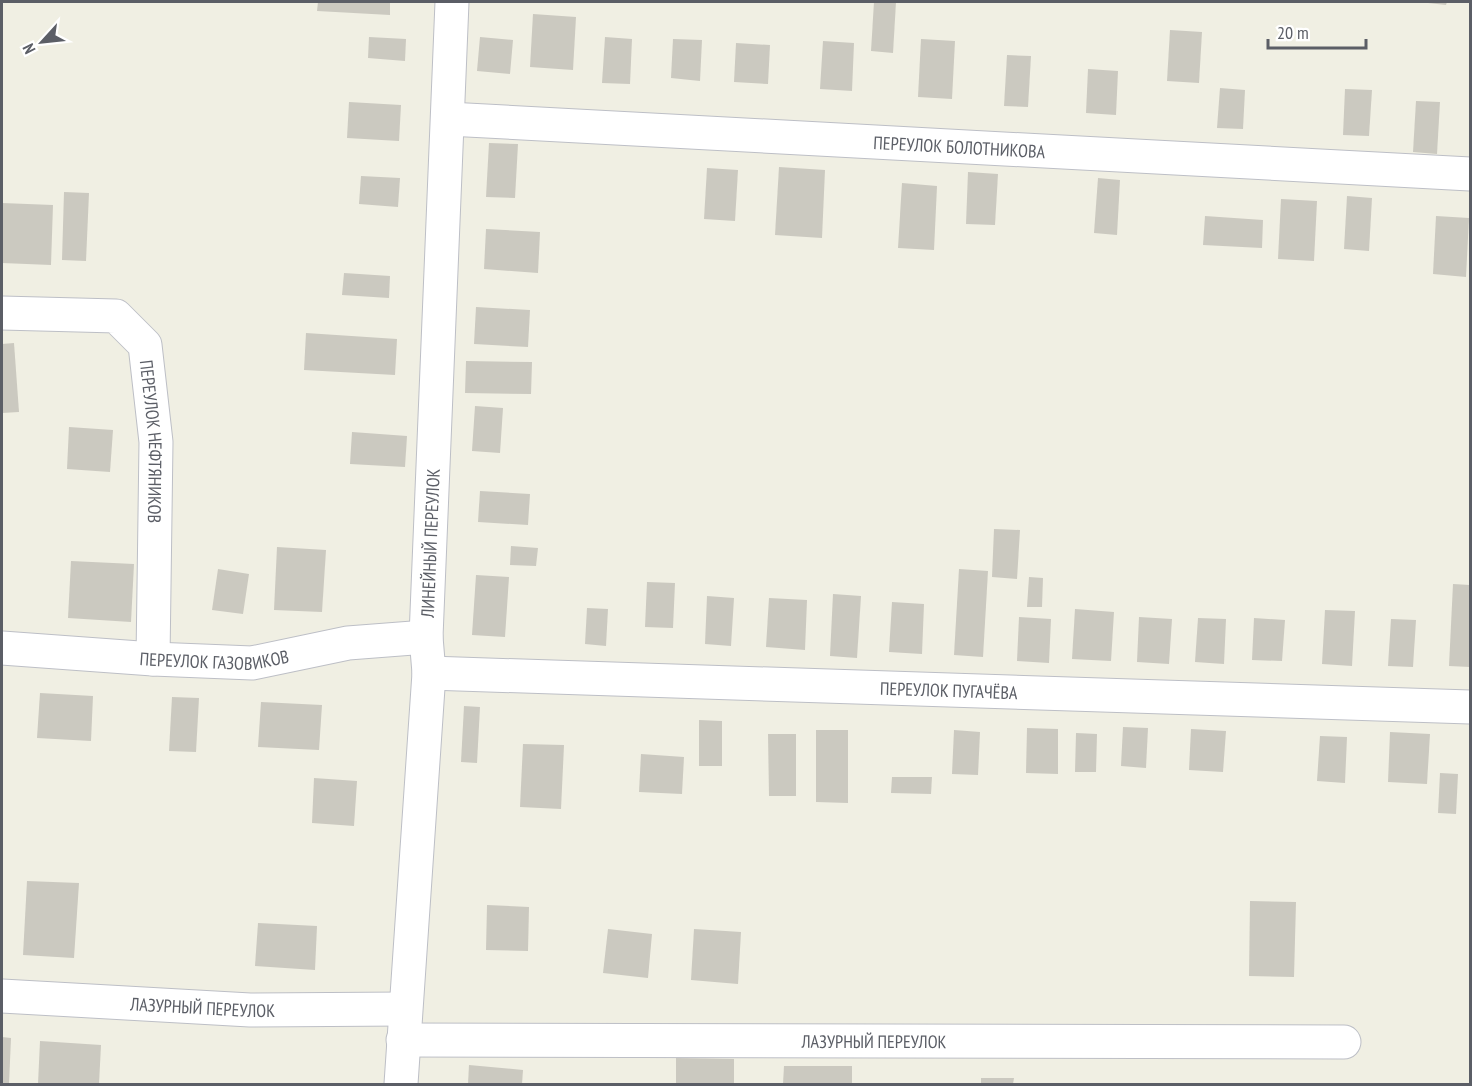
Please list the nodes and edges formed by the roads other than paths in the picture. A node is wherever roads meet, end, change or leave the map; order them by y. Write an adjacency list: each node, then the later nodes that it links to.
1 (452, 2): 2 (street, ЛИНЕЙНЫЙ ПЕРЕУЛОК)
2 (448, 118): 3 (street, ПЕРЕУЛОК БОЛОТНИКОВА); 5 (street, ЛИНЕЙНЫЙ ПЕРЕУЛОК)
3 (1470, 174)
4 (2, 313): 7 (street, ПЕРЕУЛОК НЕФТЯНИКОВ)
5 (426, 637): 7 (street, ПЕРЕУЛОК ГАЗОВИКОВ); 8 (street, ЛИНЕЙНЫЙ ПЕРЕУЛОК)
6 (2, 648): 7 (street, ПЕРЕУЛОК ГАЗОВИКОВ)
7 (153, 659)
8 (429, 673): 9 (street, ПЕРЕУЛОК ПУГАЧЁВА); 11 (street, ЛИНЕЙНЫЙ ПЕРЕУЛОК)
9 (1470, 708)
10 (2, 996): 11 (street, ЛАЗУРНЫЙ ПЕРЕУЛОК)
11 (404, 1025): 12 (street, ЛАЗУРНЫЙ ПЕРЕУЛОК); 13 (street, ЛИНЕЙНЫЙ ПЕРЕУЛОК)
12 (1344, 1042)
13 (401, 1084)

